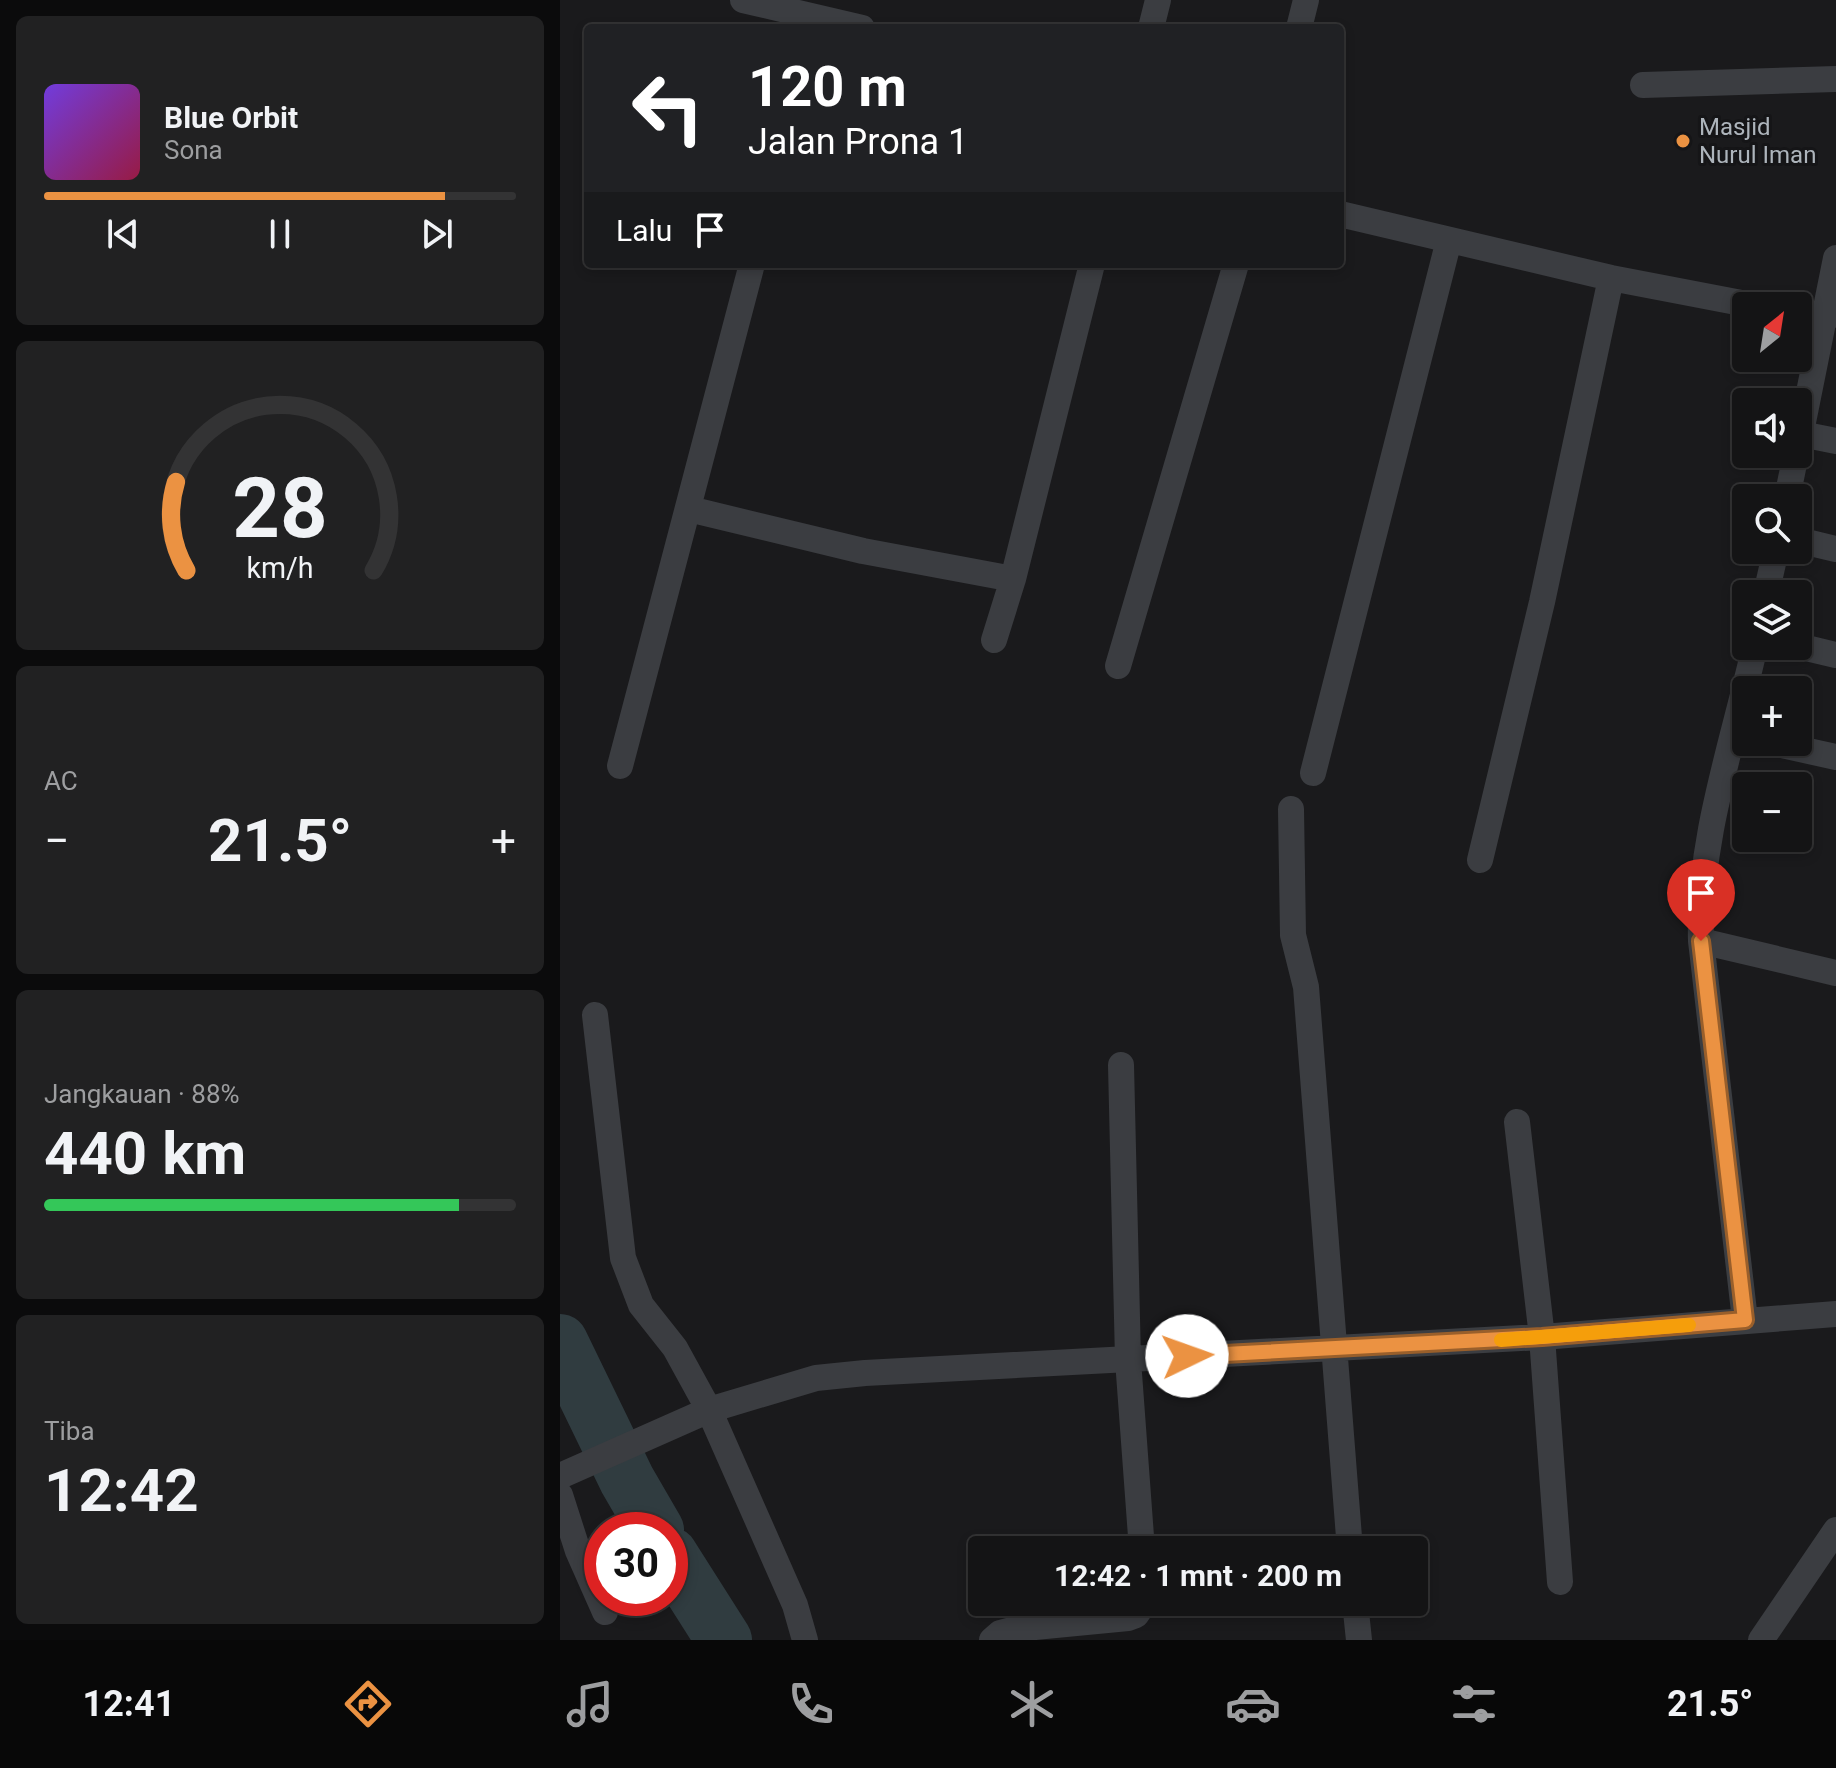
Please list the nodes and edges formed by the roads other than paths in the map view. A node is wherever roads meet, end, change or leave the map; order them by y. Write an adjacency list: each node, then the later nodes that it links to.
1 (743, 0): 4 (street)
2 (1158, 0): 6 (street)
3 (1306, 0): 7 (street)
4 (823, 15): 5 (street)
5 (850, 24)
6 (1152, 24)
7 (1300, 24)
8 (1836, 79): 9 (street)
9 (1643, 85)
10 (1344, 215): 11 (street)
11 (1449, 240): 16 (street); 35 (street)
12 (1836, 258): 19 (street)
13 (751, 268): 23 (street)
14 (1091, 268): 26 (street)
15 (1235, 268): 30 (street)
16 (1611, 278): 17 (street); 37 (street)
17 (1732, 301)
18 (1812, 316): 19 (street)
19 (1826, 319): 20 (street)
20 (1811, 388)
21 (1836, 441): 22 (street)
22 (1812, 444)
23 (689, 509): 26 (street); 34 (street)
24 (1812, 543): 25 (street)
25 (1836, 549)
26 (1013, 579): 27 (street)
27 (994, 640)
28 (1812, 649): 29 (street)
29 (1836, 655)
30 (1118, 666)
31 (1812, 752): 33 (street)
32 (1735, 756): 38 (street)
33 (1836, 757)
34 (620, 766)
35 (1313, 773)
36 (1291, 809): 46 (street)
37 (1480, 860)
38 (1701, 941): 39 (street); 44 (street)
39 (1836, 973)
40 (595, 1015): 48 (street)
41 (1121, 1065): 47 (street)
42 (1517, 1122): 45 (street)
43 (1836, 1314): 44 (street)
44 (1745, 1320): 45 (street)
45 (1542, 1337): 46 (street); 55 (street)
46 (1333, 1348): 47 (street); 53 (street)
47 (1128, 1360): 48 (street); 52 (street)
48 (709, 1410): 49 (street); 58 (street)
49 (570, 1472)
50 (560, 1495): 54 (street)
51 (1836, 1530): 61 (street)
52 (1141, 1536)
53 (1349, 1536)
54 (584, 1565)
55 (1560, 1582)
56 (1133, 1616): 59 (street)
57 (1356, 1616): 60 (street)
58 (805, 1640)
59 (992, 1640)
60 (1359, 1640)
61 (1761, 1640)

